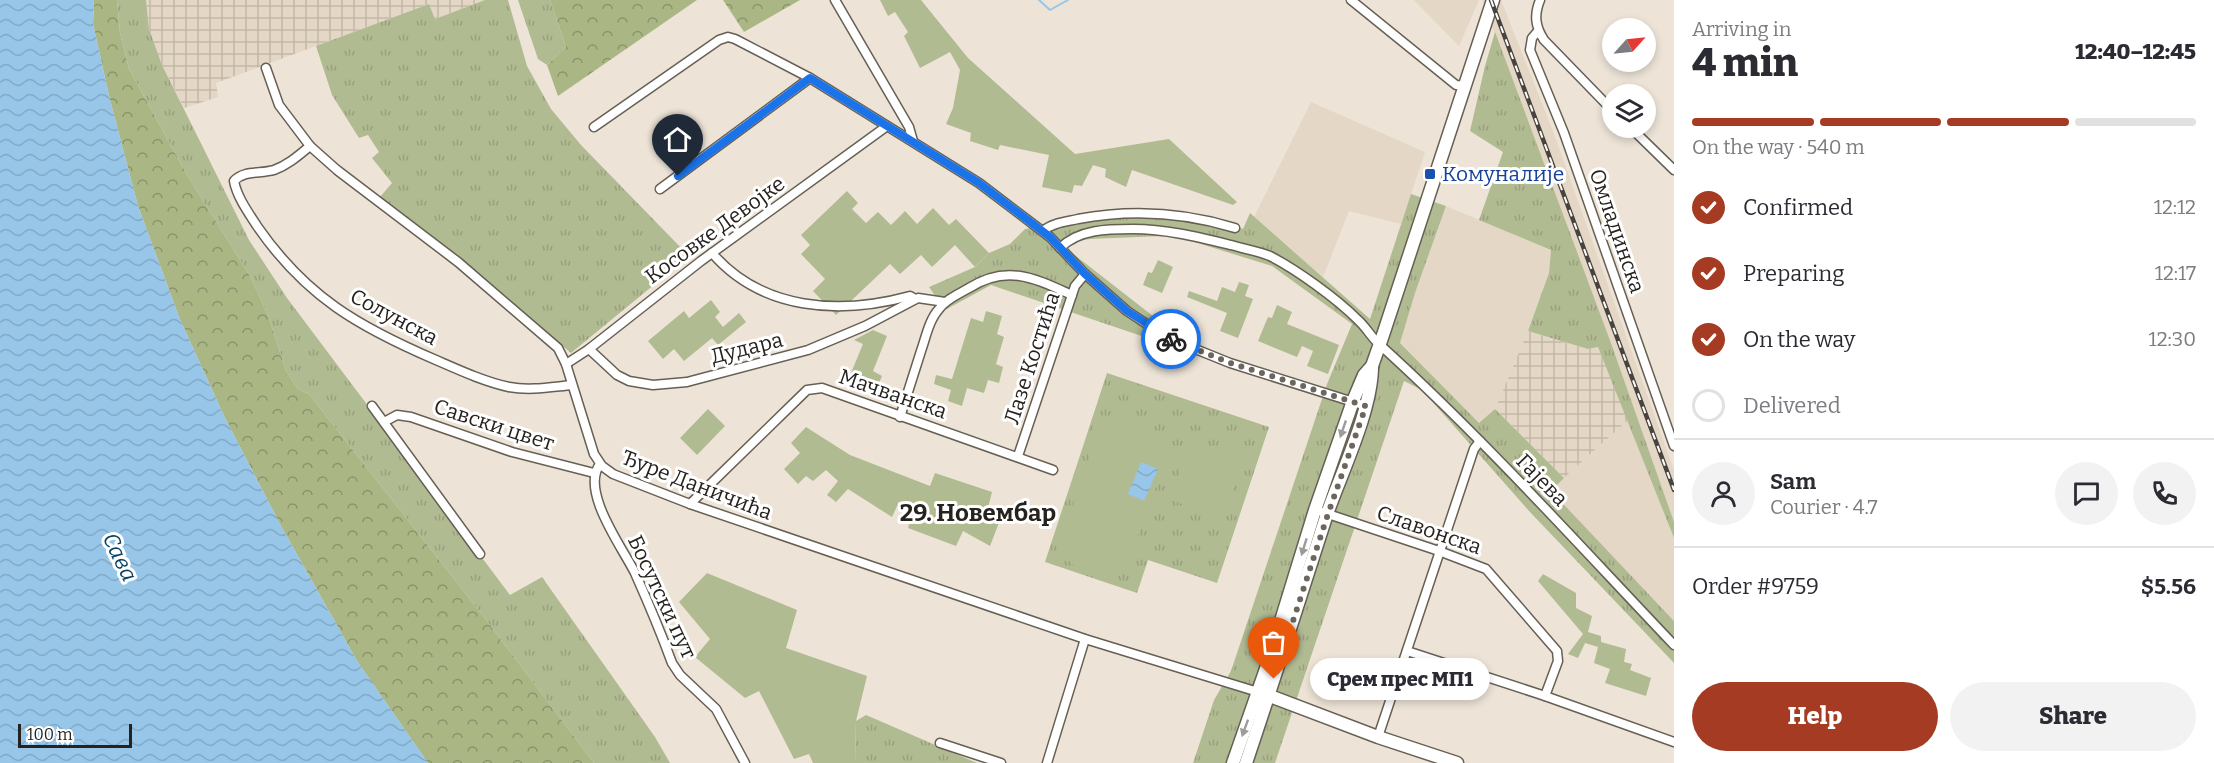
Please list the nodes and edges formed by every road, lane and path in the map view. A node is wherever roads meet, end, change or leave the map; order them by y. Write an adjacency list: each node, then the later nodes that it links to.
1 (835, 0): 13 (street)
2 (1352, 0): 8 (street)
3 (1493, 0): 8 (main road)
4 (1540, 0): 5 (street, Омладинска)
5 (1538, 31): 9 (street); 36 (street, Омладинска)
6 (266, 68): 14 (street, Ђуре Даничића)
7 (810, 78): 10 (street); 11 (street); 16 (street)
8 (1466, 86): 25 (main road)
9 (1602, 100)
10 (886, 126): 13 (street); 20 (street, Косовке Девојке)
11 (594, 127)
12 (1641, 138): 15 (street)
13 (913, 141): 18 (street)
14 (310, 146): 27 (street, Ђуре Даничића); 29 (street, Солунска)
15 (1674, 170)
16 (660, 189)
17 (1235, 228): 18 (street)
18 (1043, 231): 19 (street)
19 (1060, 248): 21 (street); 25 (street, Гајева)
20 (711, 253): 23 (street, Дудара); 26 (street, Косовке Девојке)
21 (1085, 274): 22 (street, Лазе Костића); 30 (street)
22 (1072, 295): 24 (street); 37 (street, Лазе Костића)
23 (915, 299): 24 (street, Дудара); 26 (street, Дудара)
24 (945, 303): 33 (street)
25 (1380, 345): 28 (main road); 35 (street, Гајева)
26 (589, 349): 27 (street, Косовке Девојке)
27 (566, 364): 29 (street, Ђуре Даничића)
28 (1372, 366): 30 (main road); 32 (main road)
29 (572, 384): 38 (street, Ђуре Даничића)
30 (1353, 401): 32 (street); 42 (main road, one-way to 42)
31 (372, 406): 34 (street)
32 (1366, 406): 43 (main road)
33 (900, 417): 37 (street, Мачванска); 41 (street, Мачванска)
34 (384, 422): 40 (street, Савски цвет); 45 (street)
35 (1480, 441): 44 (street); 47 (street, Гајева)
36 (1674, 446)
37 (1018, 456): 39 (street, Мачванска)
38 (600, 464): 40 (street); 41 (street, Ђуре Даничића)
39 (1053, 470)
40 (594, 473): 54 (street, Босутски пут)
41 (690, 504): 46 (street, Ђуре Даничића)
42 (1315, 510): 43 (street, Славонска); 49 (main road, one-way to 49)
43 (1328, 514): 44 (street, Славонска); 49 (main road)
44 (1439, 551): 48 (street); 50 (street, Славонска)
45 (480, 554)
46 (1084, 639): 49 (street, Ђуре Даничића); 56 (street)
47 (1674, 645)
48 (1407, 651): 50 (street); 51 (street)
49 (1263, 694): 51 (main road); 57 (main road, one-way to 57); 58 (main road)
50 (1545, 696): 52 (street)
51 (1378, 737): 59 (main road)
52 (1674, 742)
53 (940, 743): 55 (street)
54 (745, 763)
55 (1001, 763)
56 (1047, 763)
57 (1233, 763)
58 (1246, 763)
59 (1457, 763)

